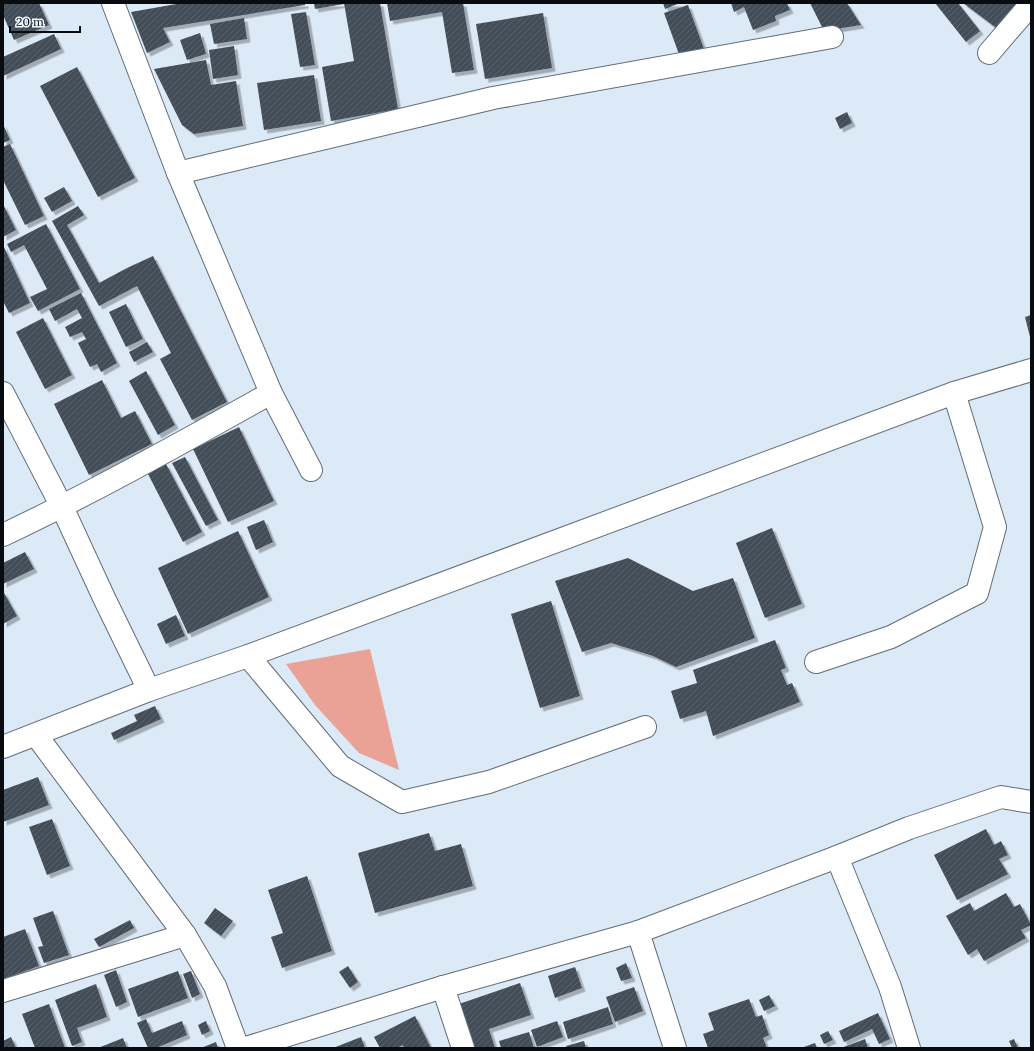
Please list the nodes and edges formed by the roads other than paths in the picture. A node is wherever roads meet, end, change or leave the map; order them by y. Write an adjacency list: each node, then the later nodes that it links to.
1 (113, 3): 5 (street)
2 (1031, 4): 4 (street)
3 (832, 37): 5 (street)
4 (989, 52)
5 (178, 173): 9 (street)
6 (1031, 370): 8 (street)
7 (3, 393): 11 (street)
8 (954, 393): 13 (street); 14 (street)
9 (271, 394): 10 (street); 11 (street)
10 (311, 470)
11 (62, 507): 12 (street); 15 (street)
12 (3, 535)
13 (248, 656): 15 (street); 16 (street)
14 (816, 662)
15 (149, 690): 17 (street)
16 (645, 727)
17 (36, 735): 18 (street); 22 (street)
18 (3, 747)
19 (1031, 802): 20 (street)
20 (837, 857): 21 (street); 29 (street)
21 (638, 932): 23 (street); 28 (street)
22 (185, 935): 24 (street); 25 (street)
23 (443, 987): 26 (street); 27 (street)
24 (3, 991)
25 (238, 1048)
26 (246, 1048)
27 (463, 1048)
28 (675, 1048)
29 (909, 1048)

